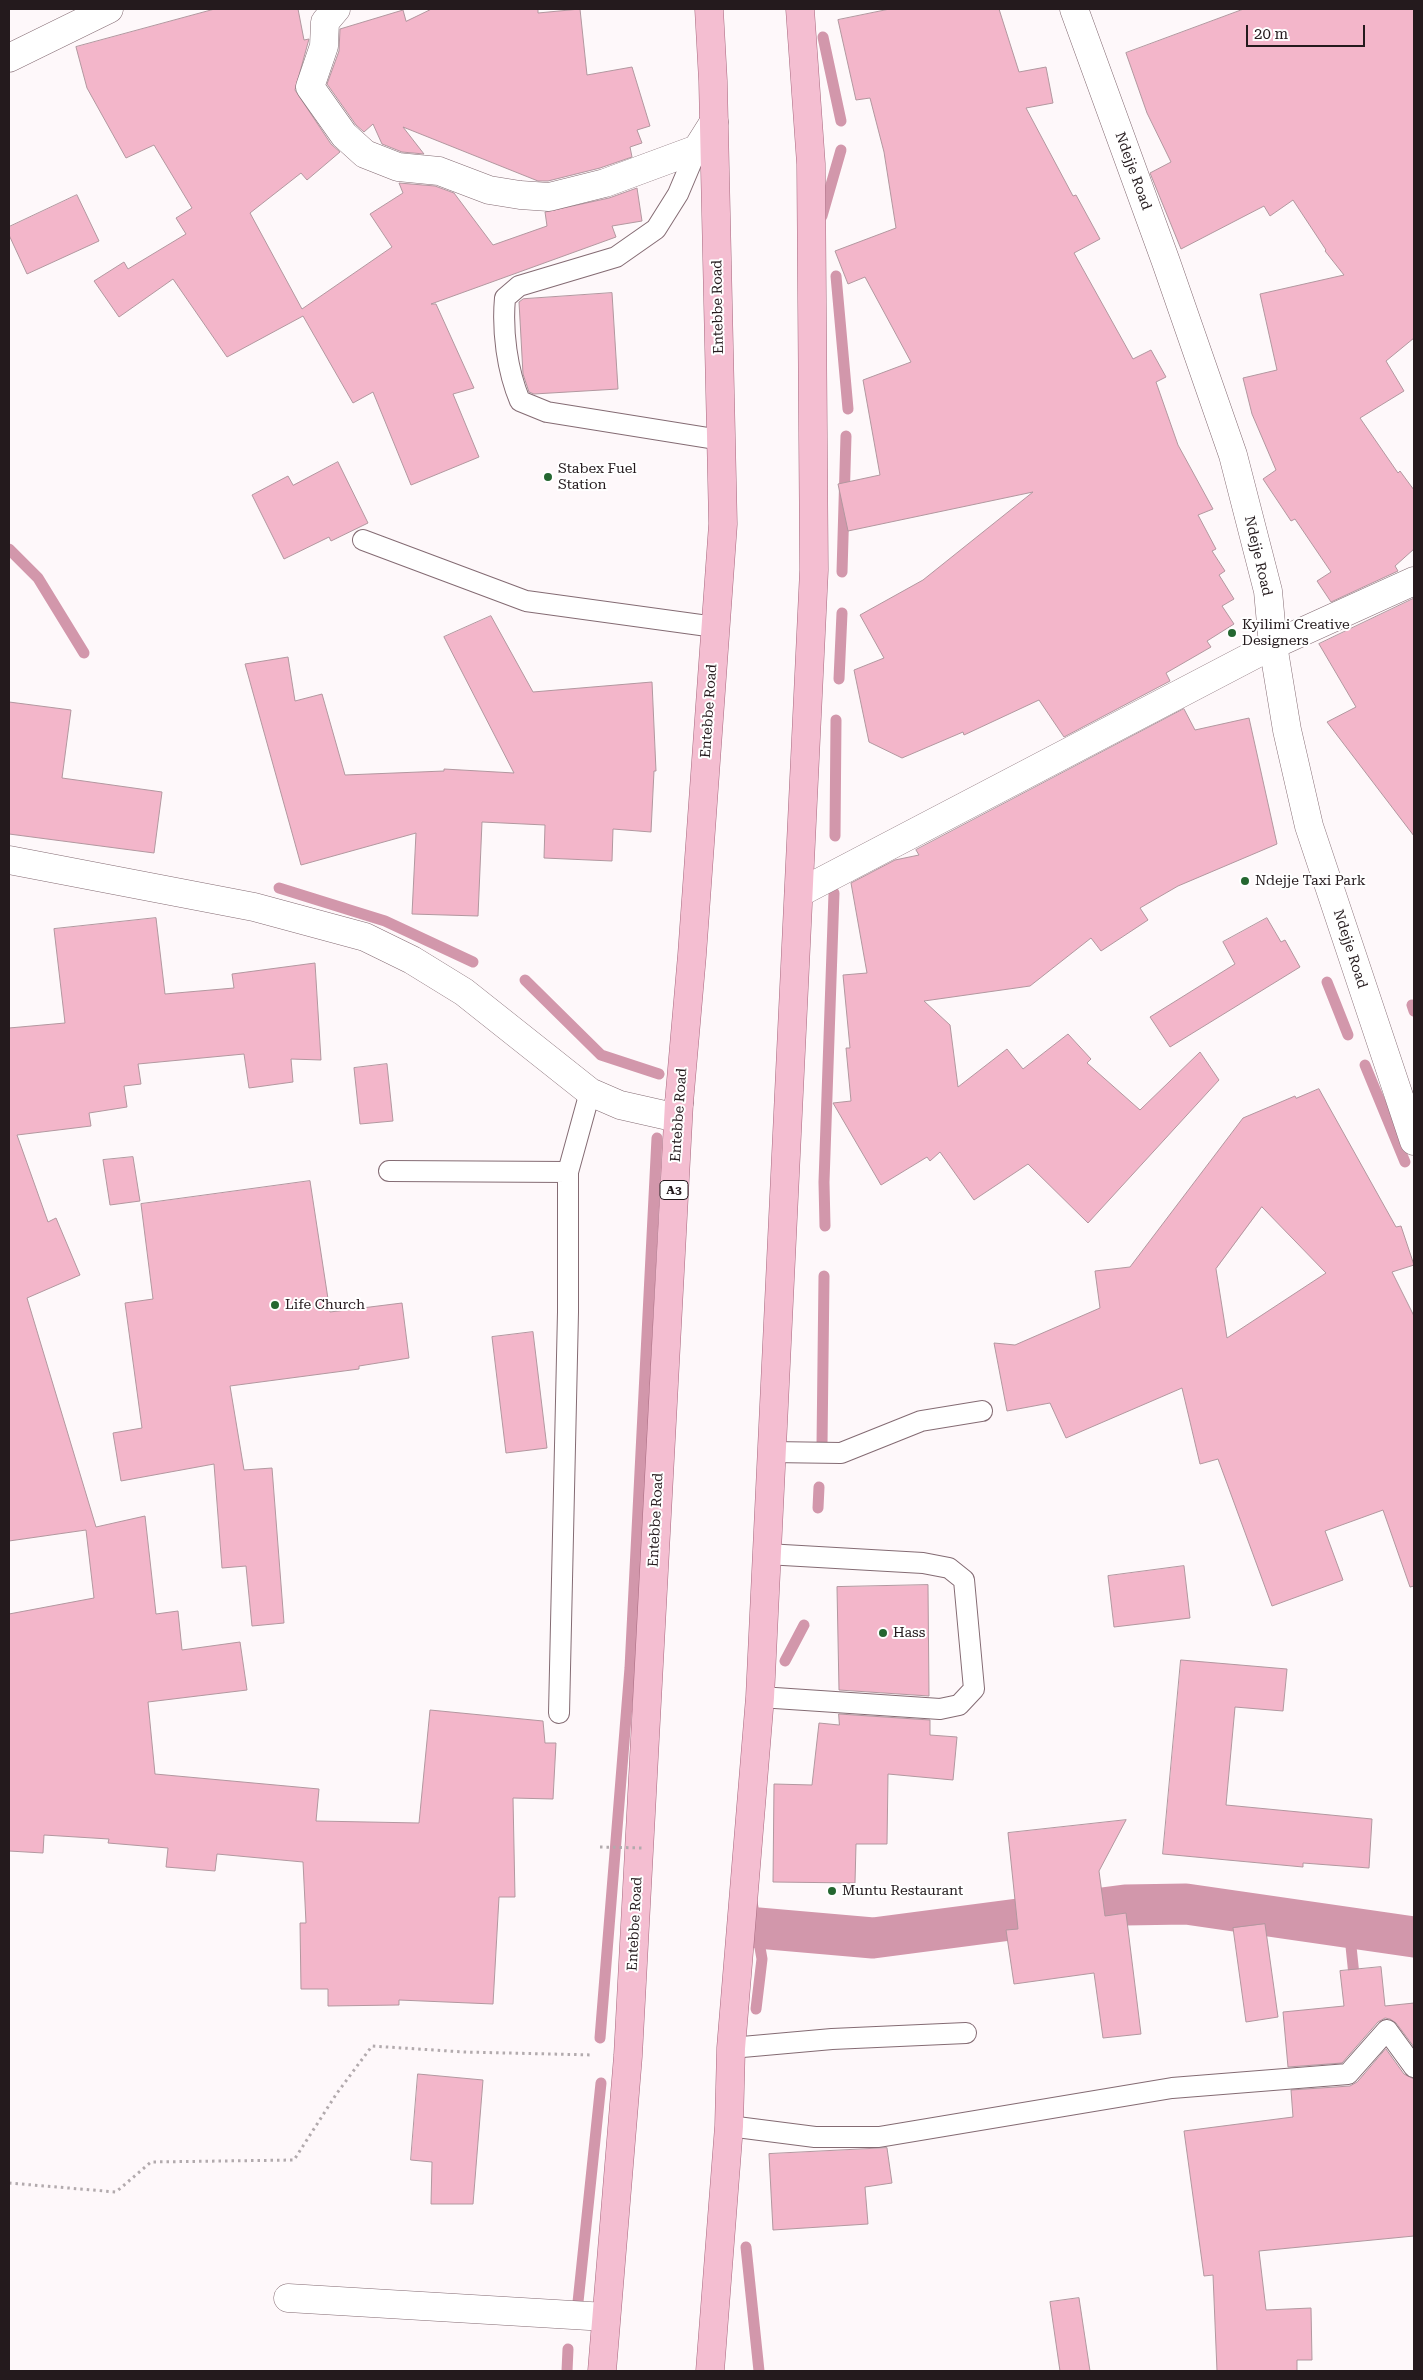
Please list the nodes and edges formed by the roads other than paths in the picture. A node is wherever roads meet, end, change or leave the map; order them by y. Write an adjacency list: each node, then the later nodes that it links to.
1 (109, 9): 6 (street)
2 (336, 9): 8 (street)
3 (709, 9): 7 (main road, Entebbe Road / A3)
4 (800, 9): 15 (main road)
5 (1074, 9): 13 (street, Ndejje Road)
6 (9, 58)
7 (714, 122): 8 (street); 9 (main road, Entebbe Road / A3)
8 (697, 149): 9 (lane)
9 (721, 440): 12 (main road, Entebbe Road / A3)
10 (363, 540): 12 (lane)
11 (1414, 581): 13 (street)
12 (715, 627): 17 (main road, Entebbe Road / A3)
13 (1273, 645): 15 (street); 18 (street, Ndejje Road)
14 (9, 860): 16 (street)
15 (799, 893): 22 (main road)
16 (590, 1092): 17 (street); 20 (lane)
17 (679, 1104): 31 (main road, Entebbe Road / A3)
18 (1414, 1140)
19 (389, 1171): 20 (lane)
20 (568, 1172): 25 (lane)
21 (982, 1411): 22 (lane)
22 (771, 1452): 23 (main road)
23 (766, 1554): 24 (main road); 24 (lane)
24 (760, 1697): 27 (main road)
25 (559, 1712)
26 (966, 2033): 27 (lane)
27 (731, 2048): 29 (main road)
28 (1414, 2067): 29 (lane)
29 (729, 2126): 33 (main road)
30 (288, 2298): 31 (street)
31 (606, 2317): 32 (main road, Entebbe Road / A3)
32 (602, 2371)
33 (710, 2371)

